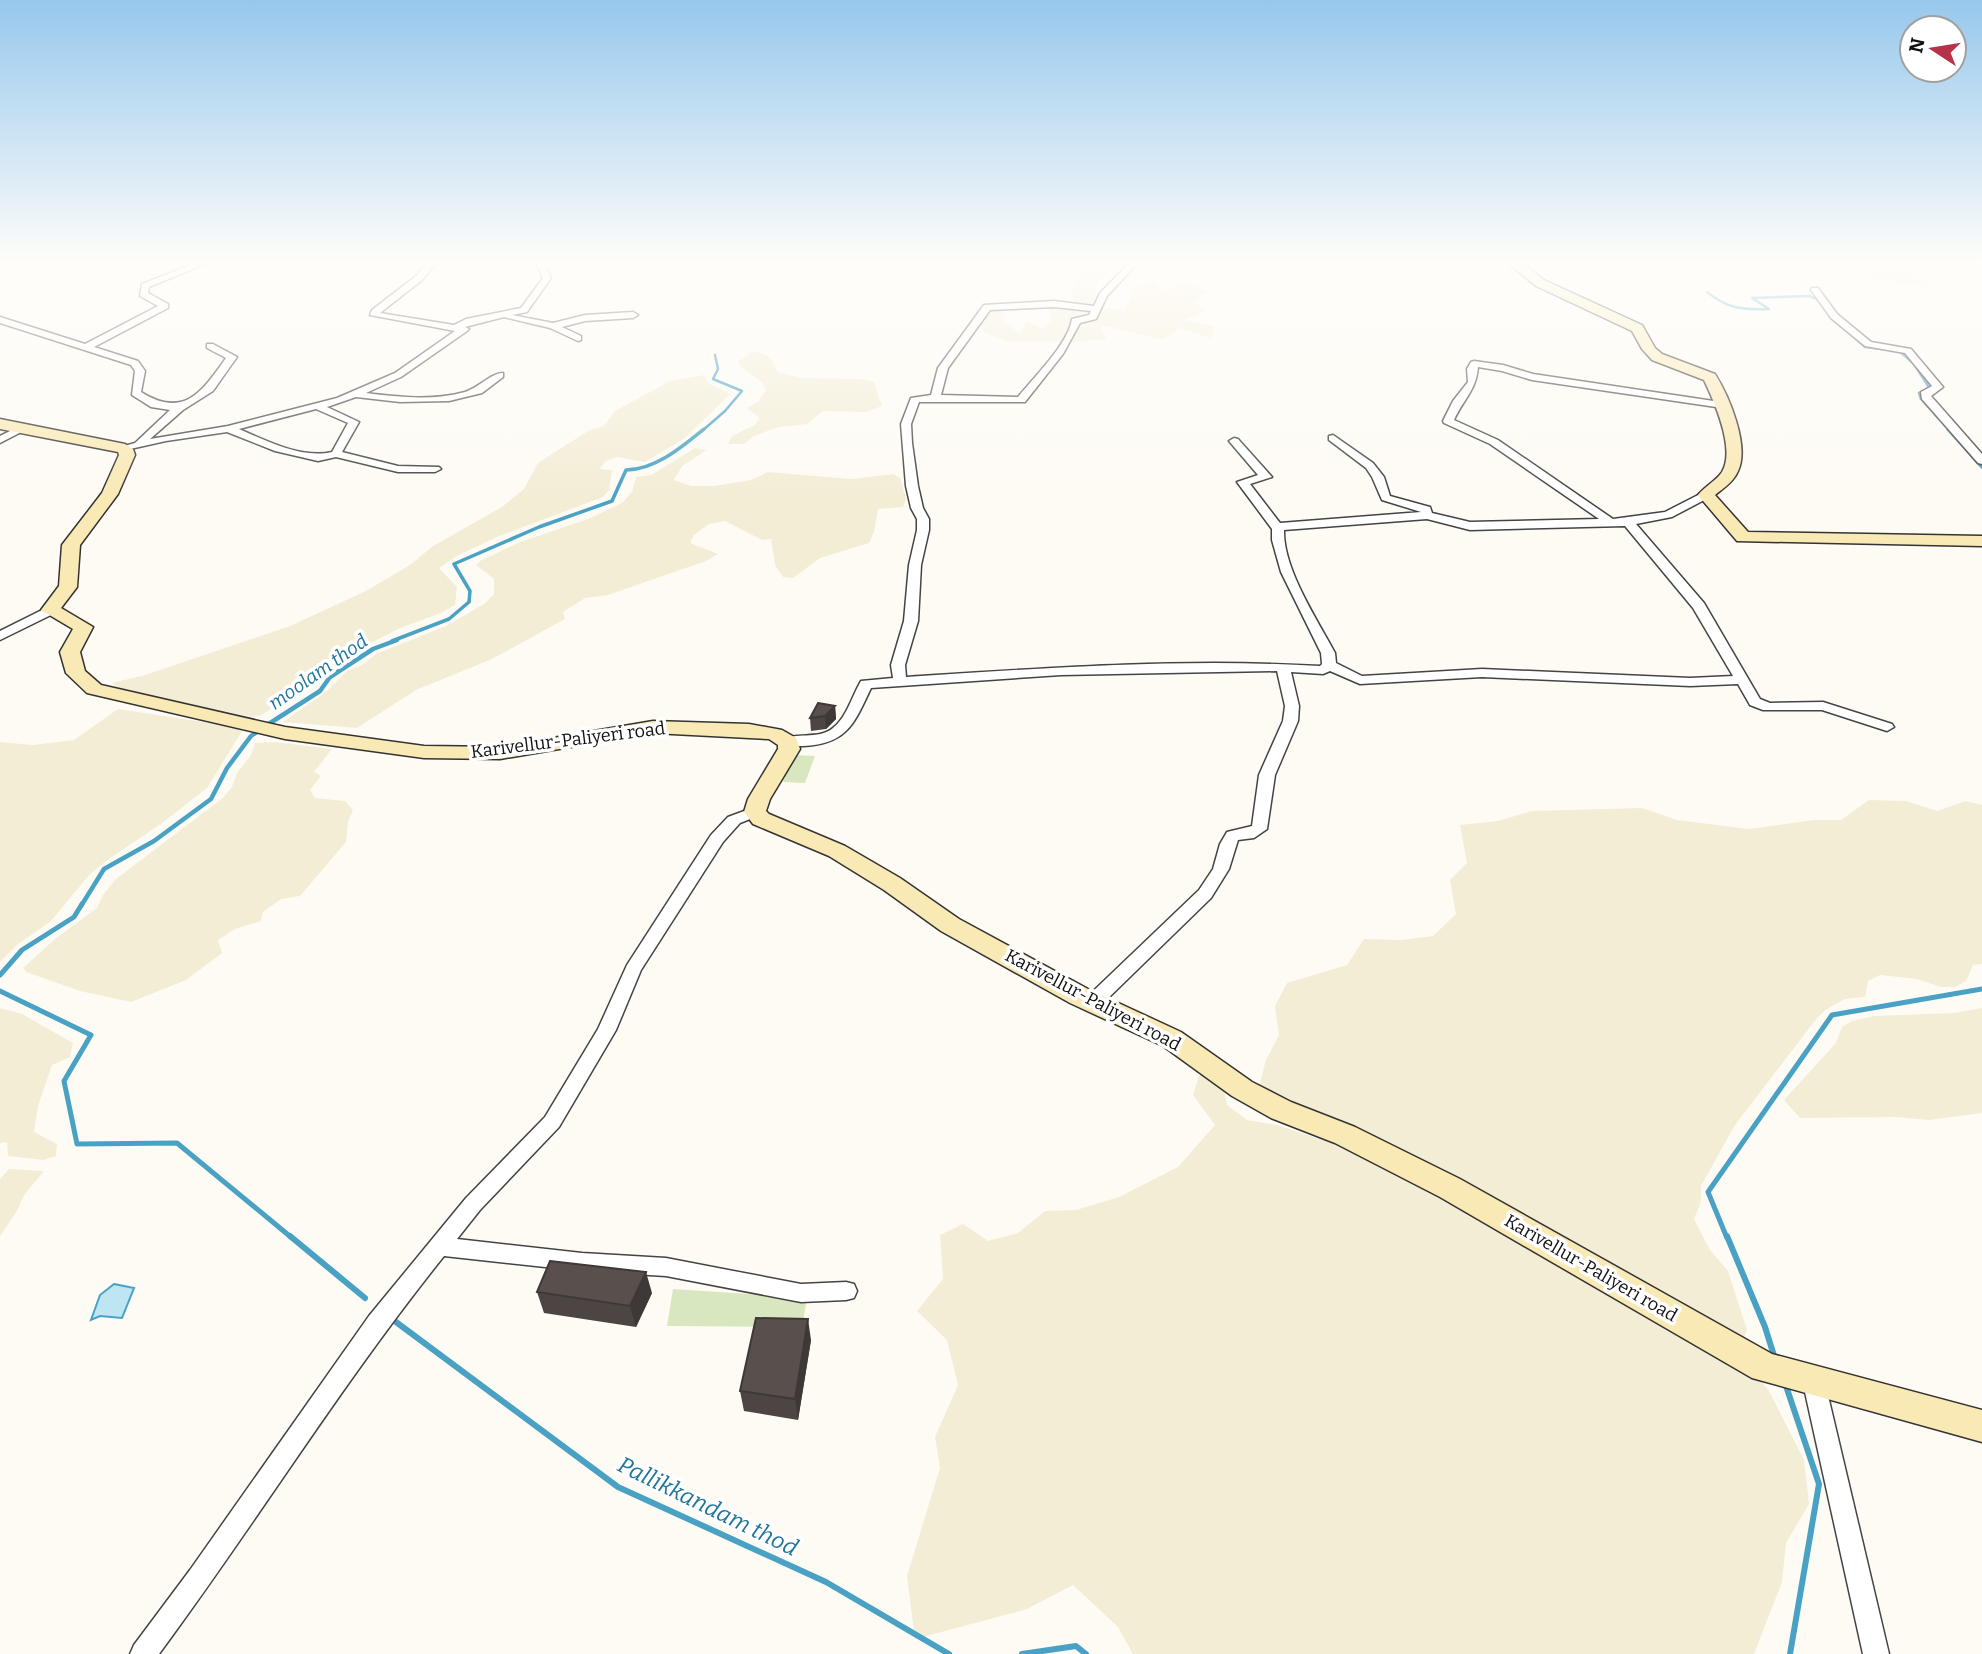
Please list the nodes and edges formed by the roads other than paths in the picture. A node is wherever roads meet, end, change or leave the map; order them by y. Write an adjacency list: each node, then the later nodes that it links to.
1 (64, 340): 9 (street)
2 (99, 340): 9 (street)
3 (448, 340): 11 (street)
4 (963, 340): 12 (street)
5 (1067, 340): 12 (street)
6 (1645, 340): 13 (street)
7 (1863, 340): 24 (street)
8 (209, 346): 15 (street)
9 (86, 347): 15 (street)
10 (500, 375): 11 (street)
11 (354, 394): 14 (street)
12 (935, 398): 37 (street)
13 (1723, 405): 26 (street); 28 (street)
14 (317, 406): 18 (street); 23 (street)
15 (179, 408): 22 (street)
16 (0, 424): 17 (street)
17 (24, 428): 20 (street); 22 (street)
18 (228, 429): 22 (street); 23 (street)
19 (1333, 438): 27 (street)
20 (0, 440)
21 (1234, 441): 30 (street)
22 (131, 447): 32 (street)
23 (336, 454): 25 (street)
24 (1982, 461)
25 (435, 469)
26 (1706, 495): 29 (street); 31 (street)
27 (1427, 515): 28 (street); 30 (street)
28 (1608, 521): 29 (street)
29 (1628, 522): 36 (street)
30 (1278, 529): 34 (street)
31 (1982, 541)
32 (50, 610): 33 (street); 39 (street, Karivellur-Paliyeri road)
33 (0, 636)
34 (1329, 665): 35 (street); 36 (street)
35 (1283, 668): 37 (street); 41 (street)
36 (1742, 680): 38 (street)
37 (900, 681): 39 (street)
38 (1886, 727)
39 (789, 742): 40 (street)
40 (755, 812): 41 (street, Karivellur-Paliyeri road); 42 (street)
41 (1093, 1002): 44 (street, Karivellur-Paliyeri road)
42 (439, 1247): 43 (street); 46 (street)
43 (846, 1291)
44 (1815, 1383): 45 (street, Karivellur-Paliyeri road); 47 (street)
45 (1982, 1426)
46 (143, 1654)
47 (1876, 1654)

